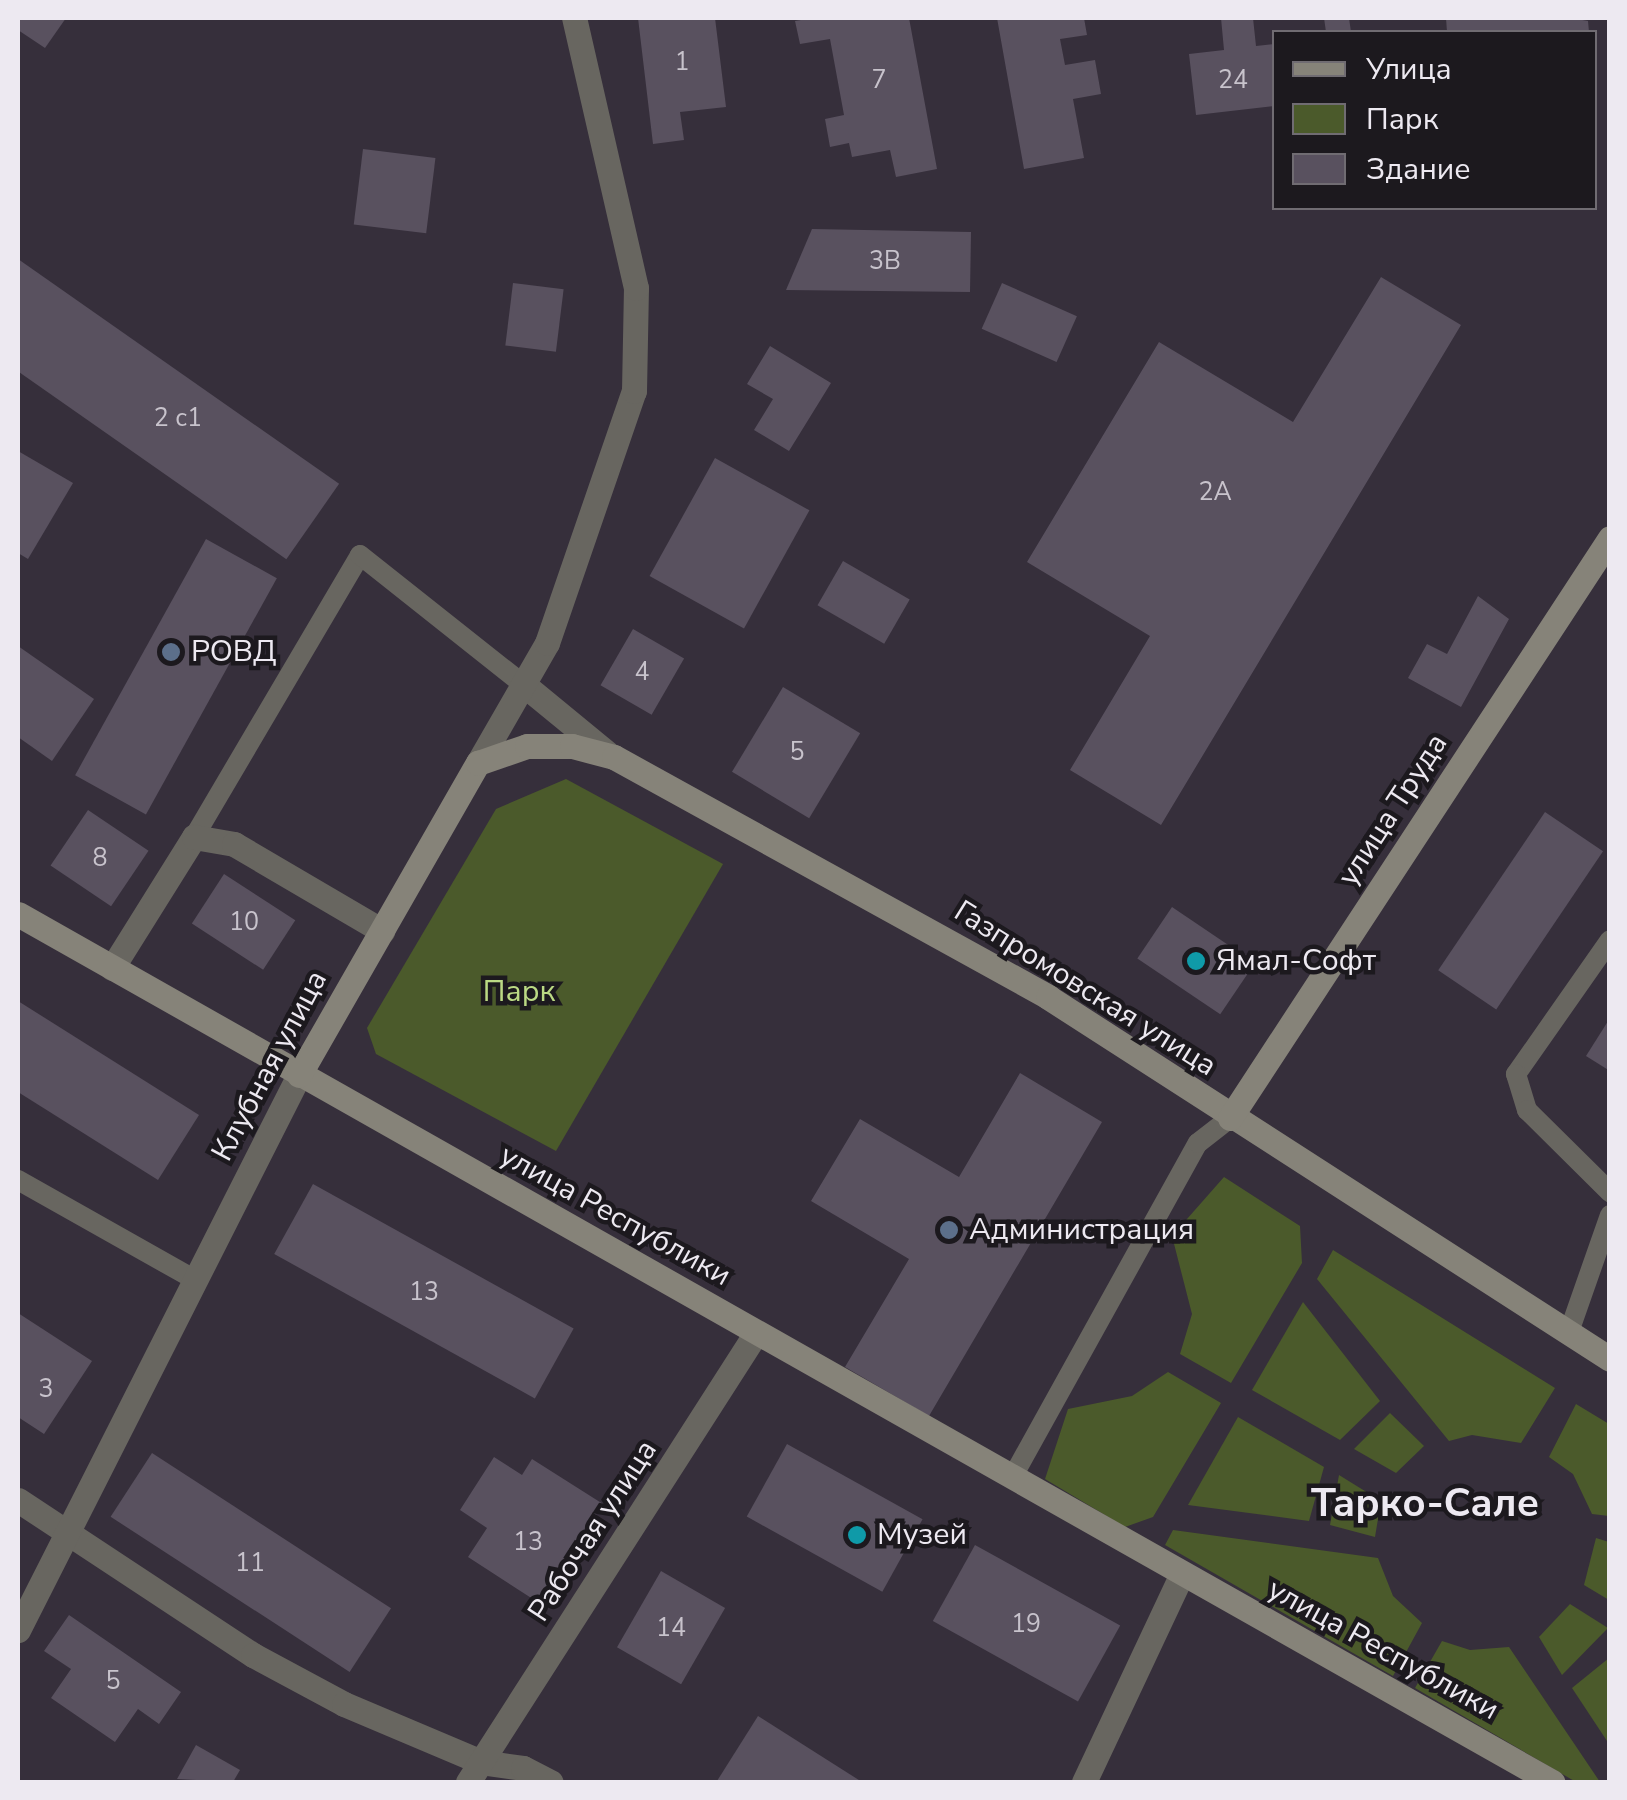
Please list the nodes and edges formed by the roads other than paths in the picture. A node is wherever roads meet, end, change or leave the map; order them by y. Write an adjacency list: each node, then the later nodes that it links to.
1 (574, 18): 3 (street)
2 (1610, 538): 12 (street, улица Труда)
3 (522, 684): 4 (street, Газпромовская улица); 5 (street); 6 (lane)
4 (614, 756): 5 (street); 12 (street, Газпромовская улица)
5 (478, 763): 8 (street, Клубная улица)
6 (194, 838): 8 (street); 10 (street)
7 (18, 914): 10 (street, улица Республики)
8 (382, 931): 11 (street, Клубная улица)
9 (1610, 940): 14 (lane)
10 (112, 968): 11 (street, улица Республики)
11 (299, 1075): 16 (street, Клубная улица); 18 (street, улица Республики)
12 (1230, 1118): 17 (street, Газпромовская улица); 20 (lane)
13 (18, 1180): 16 (lane)
14 (1610, 1192)
15 (1610, 1215): 17 (lane)
16 (194, 1280): 22 (street, Клубная улица)
17 (1568, 1332): 19 (street, Газпромовская улица)
18 (756, 1333): 20 (street, улица Республики); 25 (street, Рабочая улица)
19 (1610, 1359)
20 (1012, 1478): 23 (street, улица Республики)
21 (18, 1500): 22 (street)
22 (65, 1530): 24 (street, Клубная улица); 25 (street)
23 (1182, 1574): 27 (street); 28 (street, улица Республики)
24 (18, 1630)
25 (475, 1772): 26 (street)
26 (551, 1782)
27 (1084, 1782)
28 (1552, 1782)

